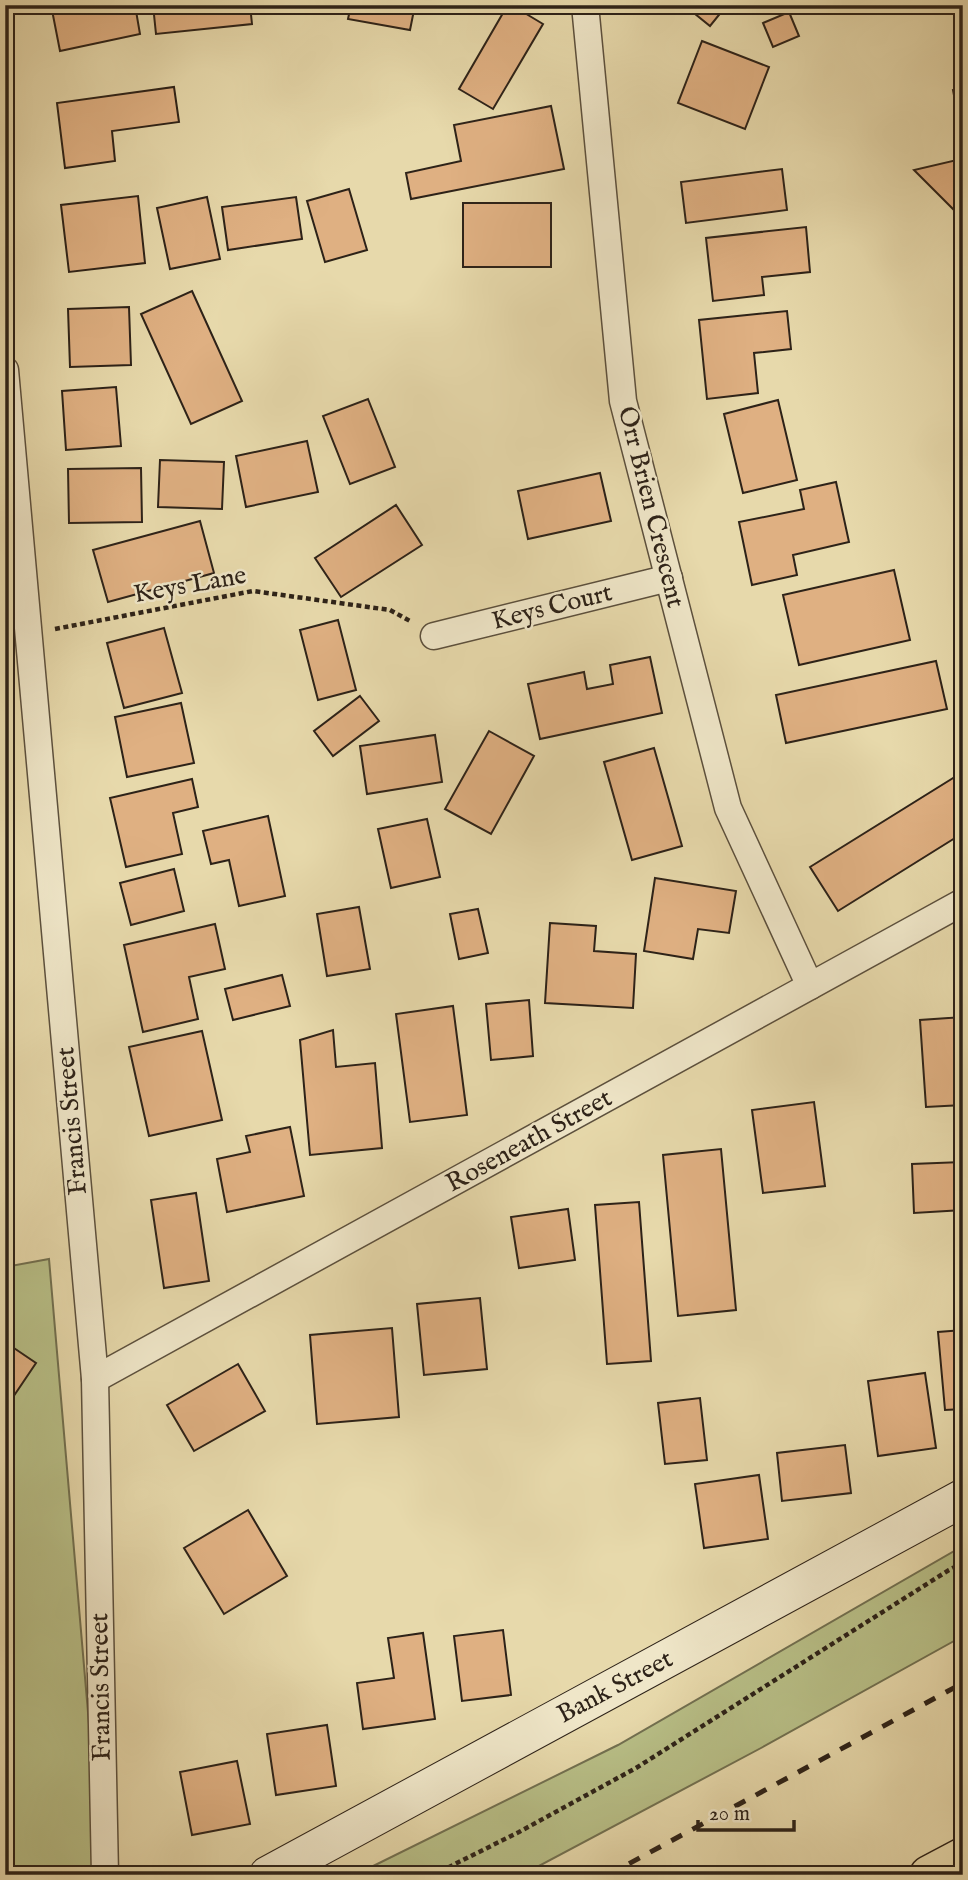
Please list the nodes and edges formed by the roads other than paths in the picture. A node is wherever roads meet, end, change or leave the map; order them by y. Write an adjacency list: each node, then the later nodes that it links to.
1 (585, 5): 3 (street, Orr Brien Crescent)
2 (5, 370): 7 (street, Francis Street)
3 (669, 578): 4 (street, Keys Court); 6 (street, Orr Brien Crescent)
4 (435, 636)
5 (963, 902): 6 (street, Roseneath Street)
6 (810, 986): 7 (street, Roseneath Street)
7 (95, 1379): 10 (street, Francis Street)
8 (963, 1499): 11 (main road, Bank Street)
9 (963, 1857): 12 (highway)
10 (105, 1875)
11 (268, 1875)
12 (929, 1875)

